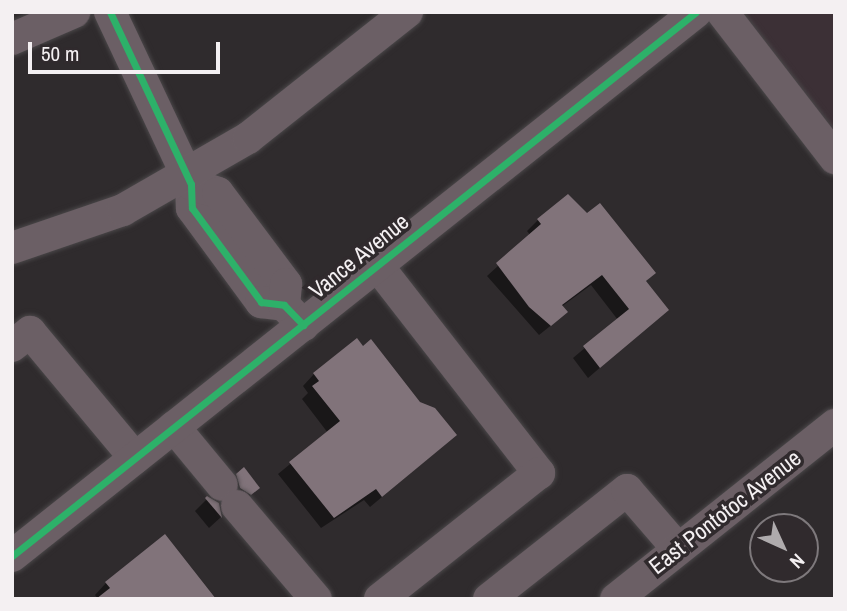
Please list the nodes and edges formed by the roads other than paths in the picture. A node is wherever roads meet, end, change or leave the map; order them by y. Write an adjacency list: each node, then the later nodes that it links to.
1 (74, 12): 6 (street)
2 (110, 12): 8 (street)
3 (407, 12): 8 (street)
4 (696, 12): 10 (street, Vance Avenue)
5 (722, 12): 7 (street)
6 (12, 39)
7 (835, 158)
8 (189, 179): 9 (street); 11 (street)
9 (12, 248)
10 (377, 265): 11 (street, Vance Avenue); 19 (street)
11 (293, 315): 14 (street, Vance Avenue)
12 (12, 346): 15 (street)
13 (835, 425): 16 (street, East Pontotoc Avenue)
14 (174, 427): 15 (street, Vance Avenue); 18 (street)
15 (135, 458): 17 (street, Vance Avenue)
16 (677, 548): 20 (street); 21 (street, East Pontotoc Avenue)
17 (12, 555)
18 (316, 599)
19 (380, 599)
20 (489, 599)
21 (615, 599)

